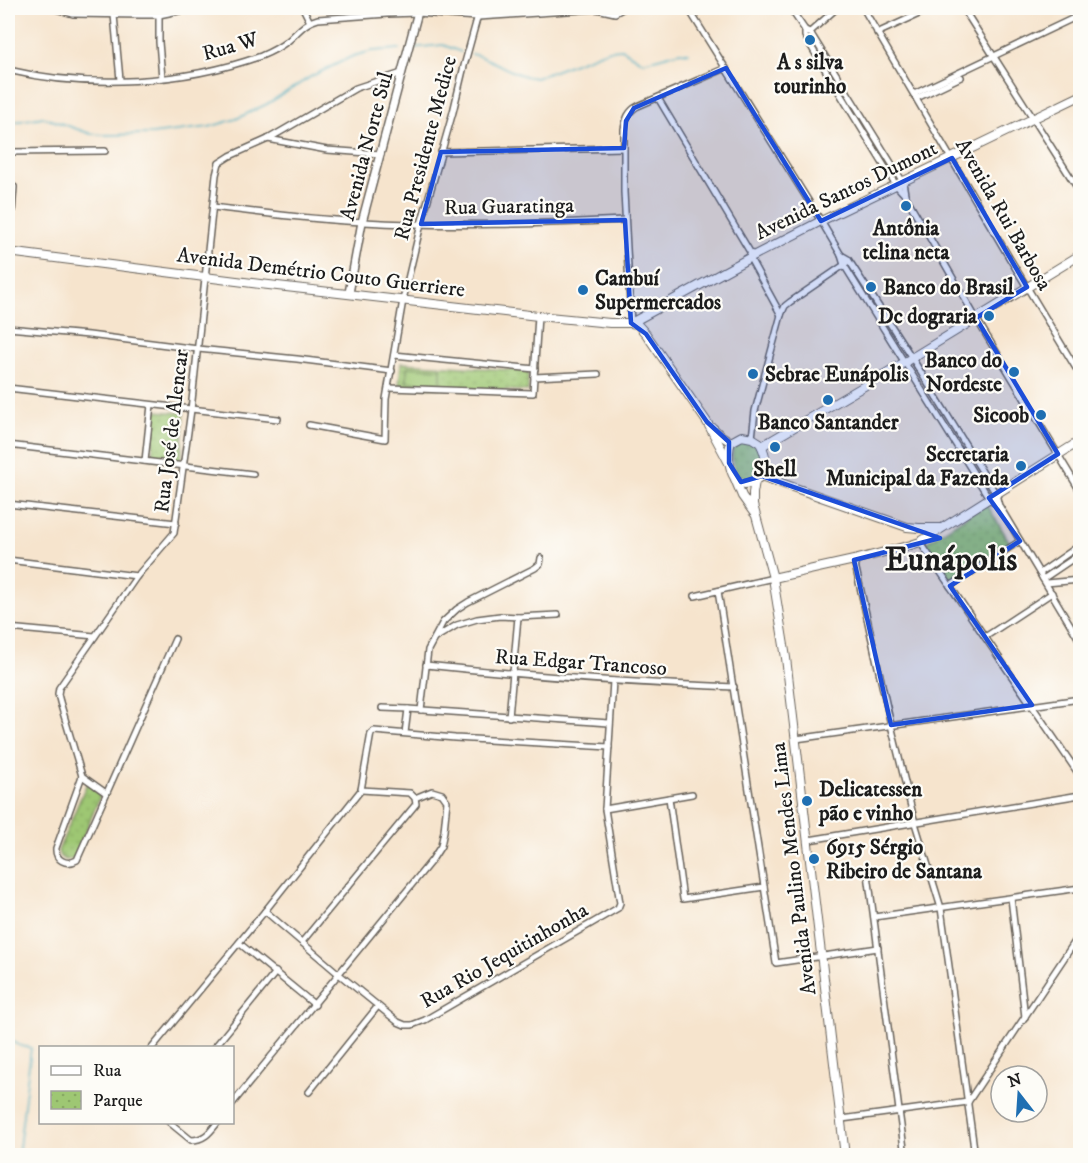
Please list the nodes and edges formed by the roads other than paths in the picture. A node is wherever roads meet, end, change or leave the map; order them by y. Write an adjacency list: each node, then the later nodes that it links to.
1 (52, 8): 14 (street)
2 (193, 8): 15 (street)
3 (303, 8): 18 (street)
4 (480, 8): 17 (street, Rua Presidente Medice)
5 (596, 8): 6 (street); 17 (street)
6 (624, 8)
7 (688, 8): 22 (street)
8 (790, 8): 19 (street)
9 (837, 8): 19 (street)
10 (863, 8): 20 (street, Avenida Rui Barbosa)
11 (932, 8): 20 (street)
12 (963, 8): 21 (street)
13 (418, 10): 17 (street); 18 (street); 24 (street, Avenida Norte Sul)
14 (114, 15): 15 (street); 26 (street)
15 (159, 15): 25 (street)
16 (1080, 16): 21 (street)
17 (478, 17): 35 (street, Rua Presidente Medice)
18 (309, 22): 25 (street, Rua W)
19 (807, 33): 38 (street)
20 (877, 33): 27 (street, Avenida Rui Barbosa)
21 (996, 58): 27 (street); 30 (street)
22 (726, 68): 29 (street); 43 (street)
23 (8, 70): 26 (street, Rua W)
24 (402, 74): 31 (street); 36 (street, Avenida Norte Sul)
25 (162, 78): 26 (street, Rua W)
26 (120, 80)
27 (915, 96): 37 (street, Avenida Rui Barbosa)
28 (1080, 96): 30 (main road, Avenida Santos Dumont)
29 (658, 98): 32 (street); 49 (street)
30 (1034, 119): 37 (main road, Avenida Santos Dumont); 40 (street)
31 (268, 139): 36 (street); 41 (street, Rua José de Alencar)
32 (624, 148): 35 (street); 42 (street)
33 (105, 151): 34 (street)
34 (8, 152)
35 (441, 152): 45 (street, Rua Presidente Medice)
36 (381, 154): 44 (street, Avenida Norte Sul)
37 (952, 158): 38 (main road, Avenida Santos Dumont); 53 (street, Avenida Rui Barbosa)
38 (900, 183): 43 (main road, Avenida Santos Dumont); 58 (street)
39 (14, 186): 46 (street)
40 (1080, 192)
41 (213, 207): 44 (street, Rua Guaratinga); 52 (street, Rua José de Alencar)
42 (626, 220): 45 (street, Rua Guaratinga); 59 (street)
43 (821, 221): 47 (street); 49 (main road, Avenida Santos Dumont)
44 (362, 222): 45 (street, Rua Guaratinga); 54 (street, Avenida Norte Sul)
45 (421, 224): 55 (street, Rua Presidente Medice)
46 (8, 252): 52 (main road, Avenida Demétrio Couto Guerriere)
47 (841, 255): 50 (street); 51 (street)
48 (1080, 255): 53 (main road)
49 (751, 257): 56 (street); 59 (main road, Avenida Santos Dumont)
50 (848, 259): 51 (street); 63 (street)
51 (844, 265): 56 (street); 63 (street)
52 (205, 277): 54 (main road, Avenida Demétrio Couto Guerriere); 61 (street, Rua José de Alencar)
53 (1027, 287): 58 (main road); 67 (street, Avenida Rui Barbosa)
54 (349, 293): 55 (main road, Avenida Demétrio Couto Guerriere)
55 (403, 300): 57 (main road, Avenida Demétrio Couto Guerriere); 62 (street, Rua Presidente Medice)
56 (780, 315): 76 (street)
57 (538, 316): 59 (main road, Avenida Demétrio Couto Guerriere); 64 (street)
58 (976, 318): 63 (main road); 81 (street)
59 (631, 323): 74 (main road)
60 (8, 328): 61 (street)
61 (198, 349): 65 (street); 72 (street, Rua José de Alencar)
62 (394, 356): 64 (street); 65 (street, Rua Presidente Medice)
63 (908, 360): 80 (main road); 89 (street)
64 (535, 369): 68 (street)
65 (392, 371): 70 (street, Rua Presidente Medice)
66 (597, 374): 68 (street)
67 (1080, 375)
68 (534, 377): 70 (street)
69 (8, 388): 71 (street)
70 (389, 388): 75 (street, Rua Presidente Medice)
71 (151, 405): 72 (street); 82 (street)
72 (191, 410): 73 (street); 84 (street, Rua José de Alencar)
73 (278, 419)
74 (707, 422): 78 (main road); 83 (main road)
75 (309, 425)
76 (752, 438): 78 (main road); 80 (main road)
77 (1080, 441): 81 (main road)
78 (731, 442): 83 (main road)
79 (8, 445): 82 (street)
80 (762, 446): 87 (main road)
81 (1058, 454): 88 (street); 89 (main road)
82 (145, 461): 84 (street)
83 (729, 463): 86 (main road)
84 (183, 466): 85 (street); 92 (street, Rua José de Alencar)
85 (253, 474)
86 (735, 476): 87 (main road); 91 (main road)
87 (758, 478): 91 (main road); 93 (main road)
88 (1080, 491)
89 (993, 496): 94 (main road); 95 (street)
90 (8, 504): 92 (street)
91 (755, 514): 104 (main road, Avenida Paulino Mendes Lima)
92 (176, 523): 103 (street, Rua José de Alencar)
93 (907, 526): 94 (main road); 96 (main road)
94 (941, 528): 96 (main road)
95 (1020, 541): 102 (street); 107 (street)
96 (920, 542): 101 (main road); 107 (street)
97 (1080, 545): 102 (street)
98 (1080, 554): 106 (street)
99 (541, 558): 116 (street)
100 (8, 560): 103 (street)
101 (854, 560): 104 (main road); 130 (street)
102 (1040, 573): 106 (street)
103 (137, 576): 114 (street, Rua José de Alencar)
104 (773, 578): 108 (street); 132 (main road, Avenida Paulino Mendes Lima)
105 (1080, 580): 106 (street)
106 (1045, 581): 109 (street)
107 (950, 586): 115 (street)
108 (718, 591): 110 (street); 122 (street)
109 (1052, 593): 115 (street); 118 (street)
110 (695, 596)
111 (558, 615): 112 (street)
112 (518, 617): 116 (street); 120 (street)
113 (8, 628): 114 (street)
114 (95, 636): 134 (street, Rua José de Alencar)
115 (985, 637): 124 (street)
116 (435, 638): 119 (street)
117 (175, 639): 137 (street)
118 (1080, 641)
119 (426, 665): 120 (street, Rua Edgar Trancoso); 127 (street)
120 (512, 675): 121 (street, Rua Edgar Trancoso); 128 (street)
121 (613, 681): 122 (street, Rua Edgar Trancoso); 129 (street)
122 (734, 687): 146 (street)
123 (1080, 699): 124 (street)
124 (1032, 705): 130 (street); 135 (street)
125 (382, 708): 126 (street)
126 (408, 709): 127 (street); 131 (street)
127 (422, 710): 128 (street)
128 (509, 717): 129 (street)
129 (609, 723): 133 (street)
130 (891, 725): 132 (street); 143 (street)
131 (405, 734): 133 (street); 136 (street)
132 (796, 739): 144 (main road, Avenida Paulino Mendes Lima)
133 (609, 747): 142 (street)
134 (82, 776): 137 (street); 137 (street)
135 (1080, 776)
136 (361, 790): 140 (street); 150 (street)
137 (106, 793)
138 (692, 794): 141 (street)
139 (1080, 795): 143 (street)
140 (415, 798): 153 (street); 158 (street)
141 (669, 798): 142 (street); 146 (street)
142 (605, 809): 160 (street, Rua Rio Jequitinhonha)
143 (915, 823): 144 (street); 149 (street)
144 (809, 840): 156 (main road, Avenida Paulino Mendes Lima)
145 (868, 874): 151 (street)
146 (764, 887): 156 (street)
147 (1080, 888): 148 (street)
148 (1011, 898): 149 (street); 161 (street)
149 (942, 908): 151 (street); 166 (street)
150 (265, 911): 153 (street, Rua Rio Jequitinhonha); 154 (street)
151 (874, 917): 155 (street)
152 (1080, 933): 161 (street)
153 (302, 942): 158 (street, Rua Rio Jequitinhonha)
154 (239, 943): 157 (street); 162 (street)
155 (878, 948): 156 (street); 167 (street)
156 (822, 957): 168 (main road, Avenida Paulino Mendes Lima)
157 (276, 972): 159 (street); 163 (street)
158 (340, 975): 159 (street); 160 (street, Rua Rio Jequitinhonha)
159 (315, 1005): 165 (street)
160 (378, 1006): 164 (street)
161 (1025, 1017): 166 (street)
162 (153, 1046)
163 (215, 1046)
164 (309, 1092)
165 (234, 1102)
166 (968, 1102): 167 (street); 173 (street)
167 (899, 1112): 168 (street); 172 (street)
168 (842, 1119): 171 (main road, Avenida Paulino Mendes Lima)
169 (171, 1124): 170 (street)
170 (216, 1124)
171 (846, 1155)
172 (905, 1155)
173 (975, 1155)

